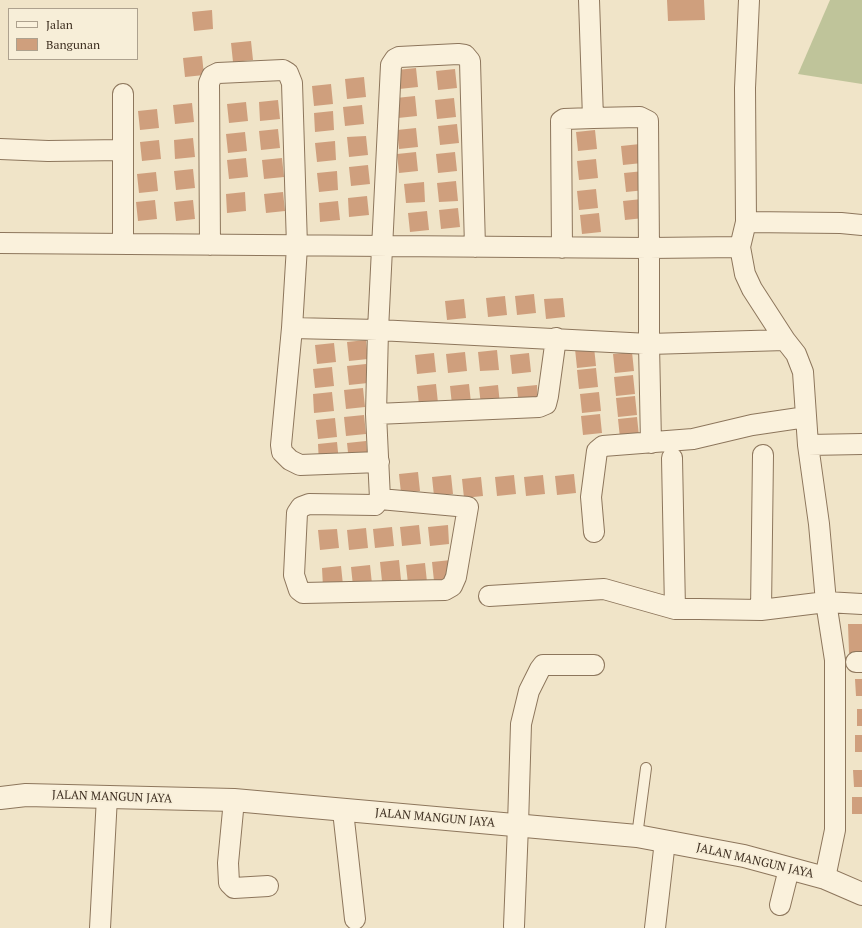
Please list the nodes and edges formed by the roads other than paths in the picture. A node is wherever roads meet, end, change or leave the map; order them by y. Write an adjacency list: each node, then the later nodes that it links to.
1 (589, 0): 4 (street)
2 (749, 0): 7 (street)
3 (123, 94): 6 (street)
4 (593, 118): 16 (street); 17 (street)
5 (0, 149): 6 (street)
6 (123, 150): 10 (street)
7 (746, 222): 8 (street); 14 (street)
8 (862, 225)
9 (0, 243): 10 (street)
10 (123, 244): 11 (street)
11 (210, 245): 12 (street); 12 (street)
12 (297, 246): 13 (street); 18 (street)
13 (383, 246): 15 (street); 15 (street); 19 (street)
14 (740, 246): 17 (street); 21 (street)
15 (476, 247): 16 (street)
16 (562, 248): 17 (street)
17 (650, 248): 22 (street)
18 (292, 328): 19 (street); 30 (street)
19 (378, 330): 20 (street); 23 (street)
20 (556, 338): 22 (street); 23 (street)
21 (785, 340): 22 (street); 24 (street)
22 (649, 344): 25 (street)
23 (376, 414): 30 (street)
24 (806, 417): 25 (street); 27 (street)
25 (651, 443): 32 (street)
26 (862, 444): 27 (street)
27 (808, 445): 34 (street)
28 (763, 455): 37 (street)
29 (672, 458): 36 (street)
30 (379, 462): 31 (street)
31 (380, 499): 31 (street)
32 (594, 532)
33 (489, 596): 36 (street)
34 (826, 602): 35 (street); 37 (street); 48 (street)
35 (862, 604)
36 (675, 609): 37 (street)
37 (761, 610)
38 (594, 665): 44 (street)
39 (646, 768): 45 (lane)
40 (107, 797): 41 (street, JALAN MANGUN JAYA); 42 (street, JALAN MANGUN JAYA); 54 (street)
41 (0, 798)
42 (234, 800): 43 (street, JALAN MANGUN JAYA); 49 (street)
43 (343, 811): 44 (street, JALAN MANGUN JAYA); 52 (street)
44 (518, 826): 45 (street, JALAN MANGUN JAYA); 53 (street)
45 (637, 836): 46 (street, JALAN MANGUN JAYA)
46 (665, 841): 47 (street, JALAN MANGUN JAYA); 55 (street)
47 (789, 869): 48 (street, JALAN MANGUN JAYA); 51 (street)
48 (825, 878): 50 (street, JALAN MANGUN JAYA)
49 (268, 886)
50 (862, 894)
51 (780, 905)
52 (354, 919)
53 (514, 926)
54 (100, 928)
55 (655, 928)

